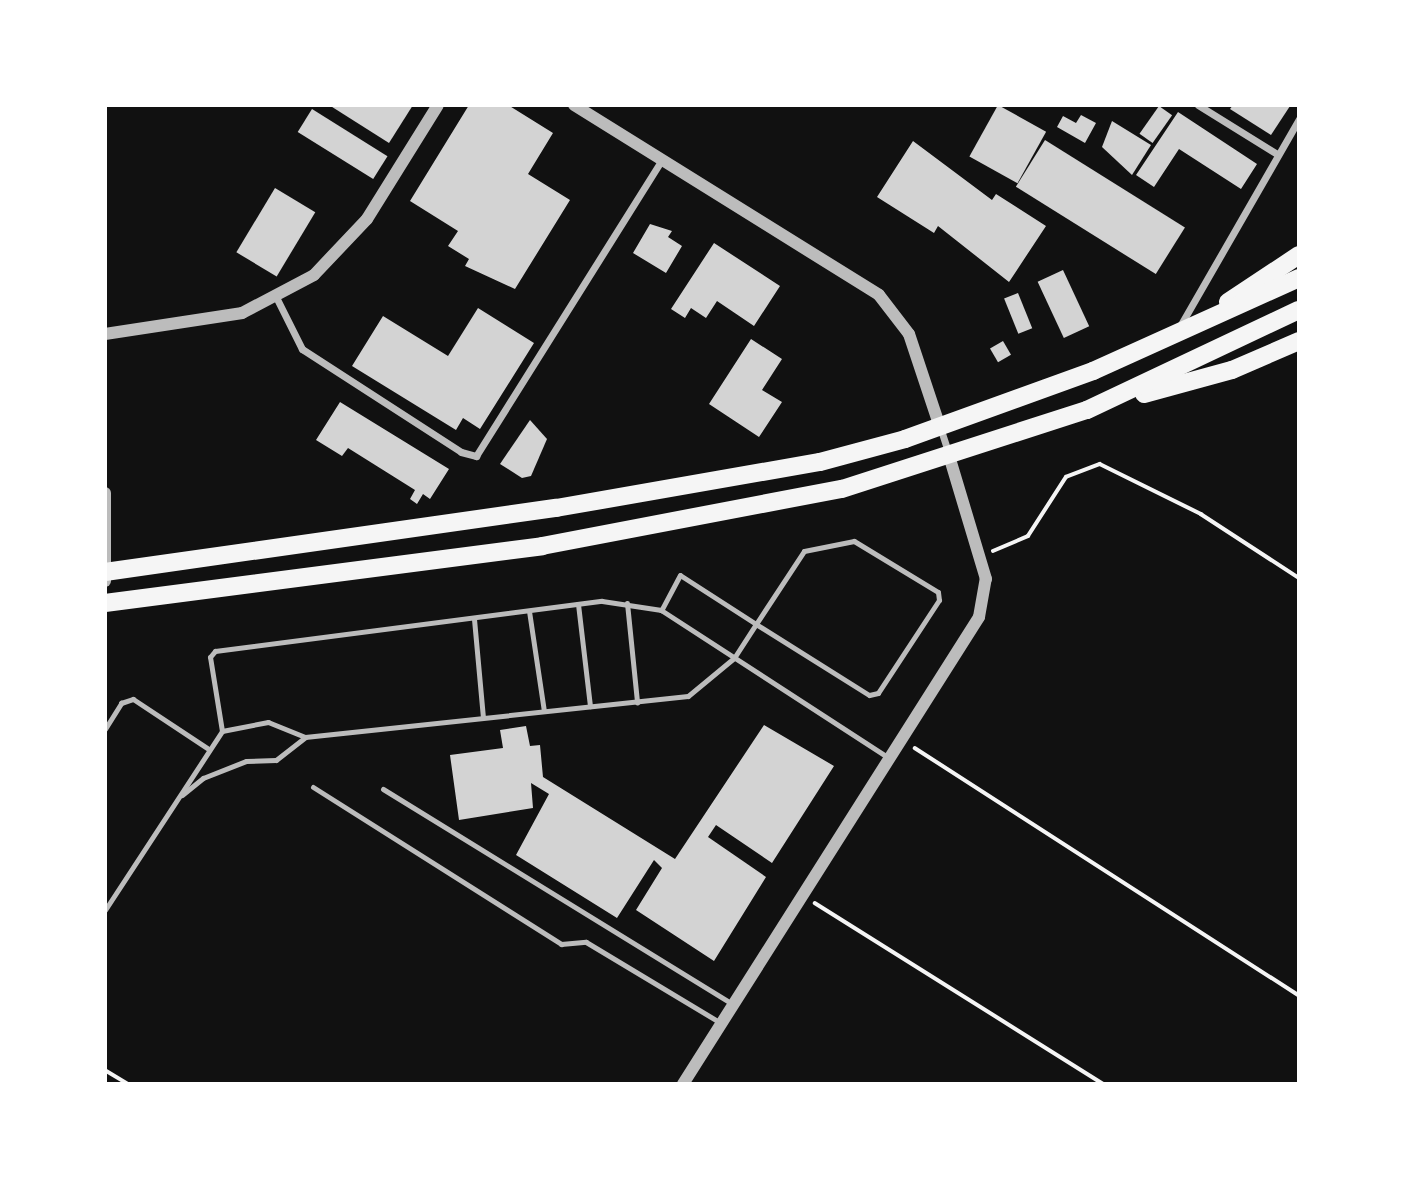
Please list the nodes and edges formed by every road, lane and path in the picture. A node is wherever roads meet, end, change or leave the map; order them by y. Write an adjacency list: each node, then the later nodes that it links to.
1 (438, 105): 9 (street)
2 (574, 105): 6 (street)
3 (1198, 105): 5 (street)
4 (1299, 120): 5 (street)
5 (1278, 153): 12 (street)
6 (662, 160): 9 (street); 15 (street)
7 (1299, 256): 12 (highway)
8 (1299, 278): 12 (highway)
9 (277, 299): 11 (street)
10 (1299, 310): 14 (highway)
11 (105, 334)
12 (1175, 336): 15 (highway)
13 (1299, 341): 14 (highway)
14 (1087, 410): 16 (highway)
15 (940, 427): 16 (street); 19 (highway)
16 (949, 456): 18 (street); 21 (highway)
17 (105, 493): 19 (street)
18 (981, 555): 20 (path); 36 (street)
19 (106, 575)
20 (1299, 578)
21 (105, 603)
22 (627, 603): 23 (lane); 24 (lane); 29 (lane)
23 (578, 604): 25 (lane); 30 (lane)
24 (661, 610): 27 (lane); 28 (lane)
25 (529, 611): 26 (lane); 31 (lane)
26 (474, 619): 32 (lane); 34 (lane)
27 (757, 624): 27 (lane); 28 (lane)
28 (734, 658): 29 (lane); 38 (lane)
29 (637, 702): 30 (lane)
30 (590, 706): 31 (lane)
31 (544, 711): 32 (lane)
32 (483, 717): 35 (lane)
33 (105, 729): 37 (lane)
34 (222, 732): 35 (lane); 37 (lane)
35 (305, 737): 41 (lane)
36 (903, 741): 38 (street); 44 (path)
37 (207, 748): 41 (lane)
38 (891, 760): 42 (street)
39 (313, 787): 46 (lane)
40 (383, 789): 45 (lane)
41 (179, 798): 43 (lane)
42 (803, 896): 45 (street); 50 (path)
43 (105, 911)
44 (1299, 995)
45 (733, 1004): 46 (street)
46 (721, 1023): 49 (street)
47 (105, 1070): 48 (path)
48 (128, 1084)
49 (682, 1084)
50 (1104, 1084)

